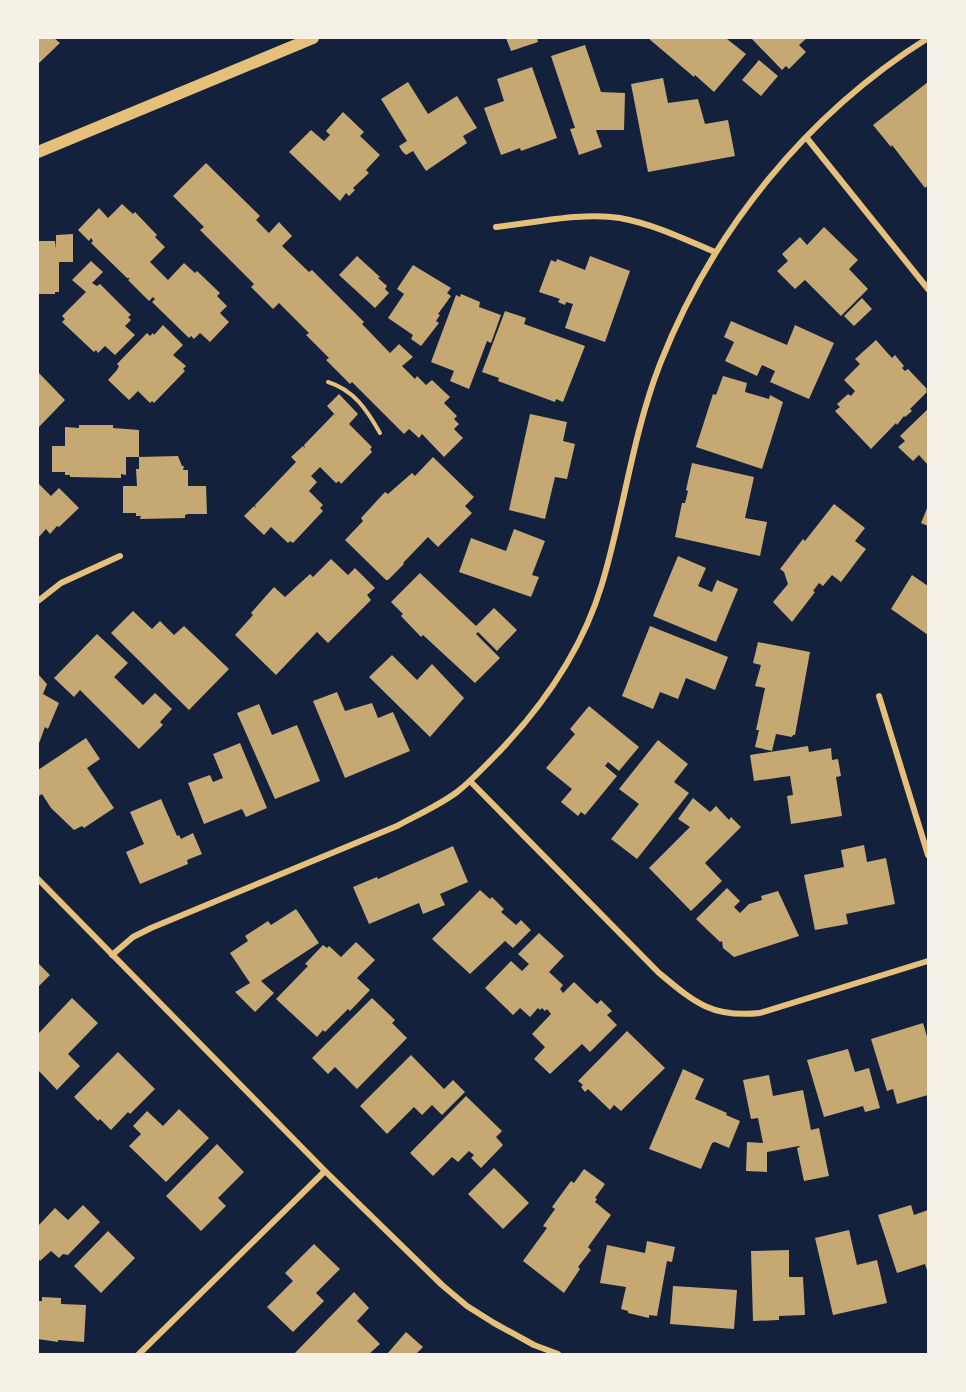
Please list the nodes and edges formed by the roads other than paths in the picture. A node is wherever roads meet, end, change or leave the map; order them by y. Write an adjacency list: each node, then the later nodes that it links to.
1 (313, 38): 4 (main road)
2 (928, 38): 3 (street)
3 (806, 137): 6 (street); 7 (street)
4 (38, 152)
5 (496, 227): 6 (street)
6 (715, 252): 11 (street)
7 (928, 289)
8 (120, 556): 9 (street)
9 (38, 601)
10 (879, 696): 12 (street)
11 (470, 780): 14 (street); 15 (street)
12 (928, 855)
13 (38, 879): 14 (street)
14 (112, 955): 16 (street)
15 (928, 961)
16 (325, 1171): 17 (street); 18 (street)
17 (139, 1354)
18 (558, 1354)

